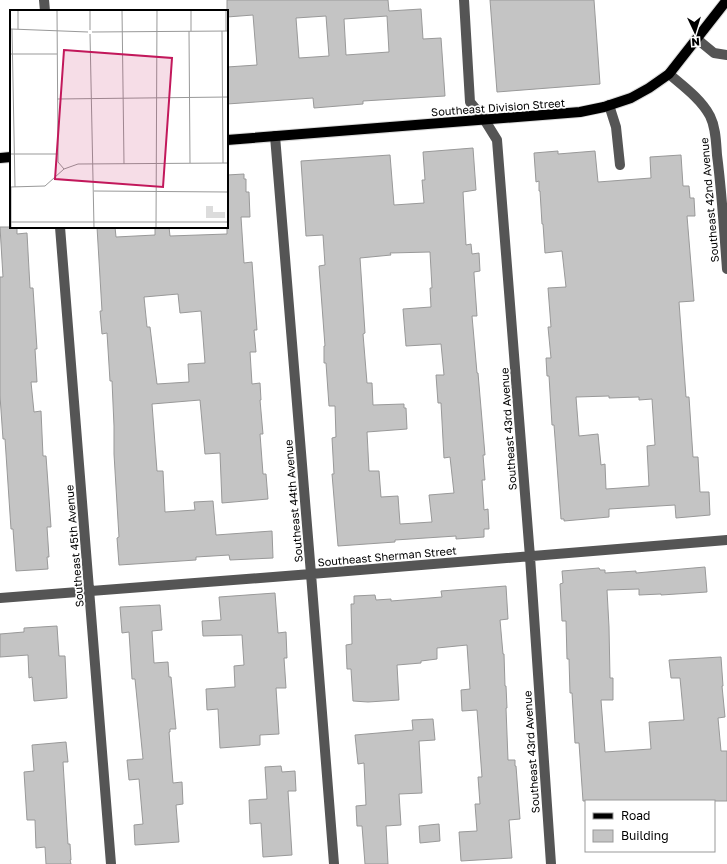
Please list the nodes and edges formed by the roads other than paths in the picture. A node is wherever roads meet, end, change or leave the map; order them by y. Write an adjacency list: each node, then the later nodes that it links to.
1 (44, 0): 4 (street)
2 (464, 0): 9 (street, Southeast 43rd Avenue)
3 (727, 0): 5 (main road, Southeast Division Street)
4 (45, 10)
5 (697, 39): 6 (street); 7 (main road, Southeast Division Street)
6 (727, 55)
7 (669, 74): 8 (main road, Southeast Division Street); 15 (street, Southeast 42nd Avenue)
8 (609, 105): 9 (main road, Southeast Division Street); 14 (street)
9 (484, 120): 10 (main road, Southeast Division Street); 19 (street, Southeast 43rd Avenue)
10 (275, 136): 11 (main road, Southeast Division Street); 20 (street, Southeast 44th Avenue)
11 (228, 140)
12 (10, 157): 13 (main road)
13 (0, 158)
14 (620, 165)
15 (723, 171): 17 (street, Southeast 42nd Avenue)
16 (60, 228): 21 (street, Southeast 45th Avenue)
17 (727, 269)
18 (727, 540): 19 (street, Southeast Sherman Street)
19 (530, 557): 20 (street, Southeast Sherman Street); 25 (street, Southeast 43rd Avenue)
20 (311, 574): 21 (street, Southeast Sherman Street); 24 (street, Southeast 44th Avenue)
21 (90, 592): 22 (street, Southeast Sherman Street); 23 (street, Southeast 45th Avenue)
22 (0, 598)
23 (111, 864)
24 (334, 864)
25 (551, 864)

